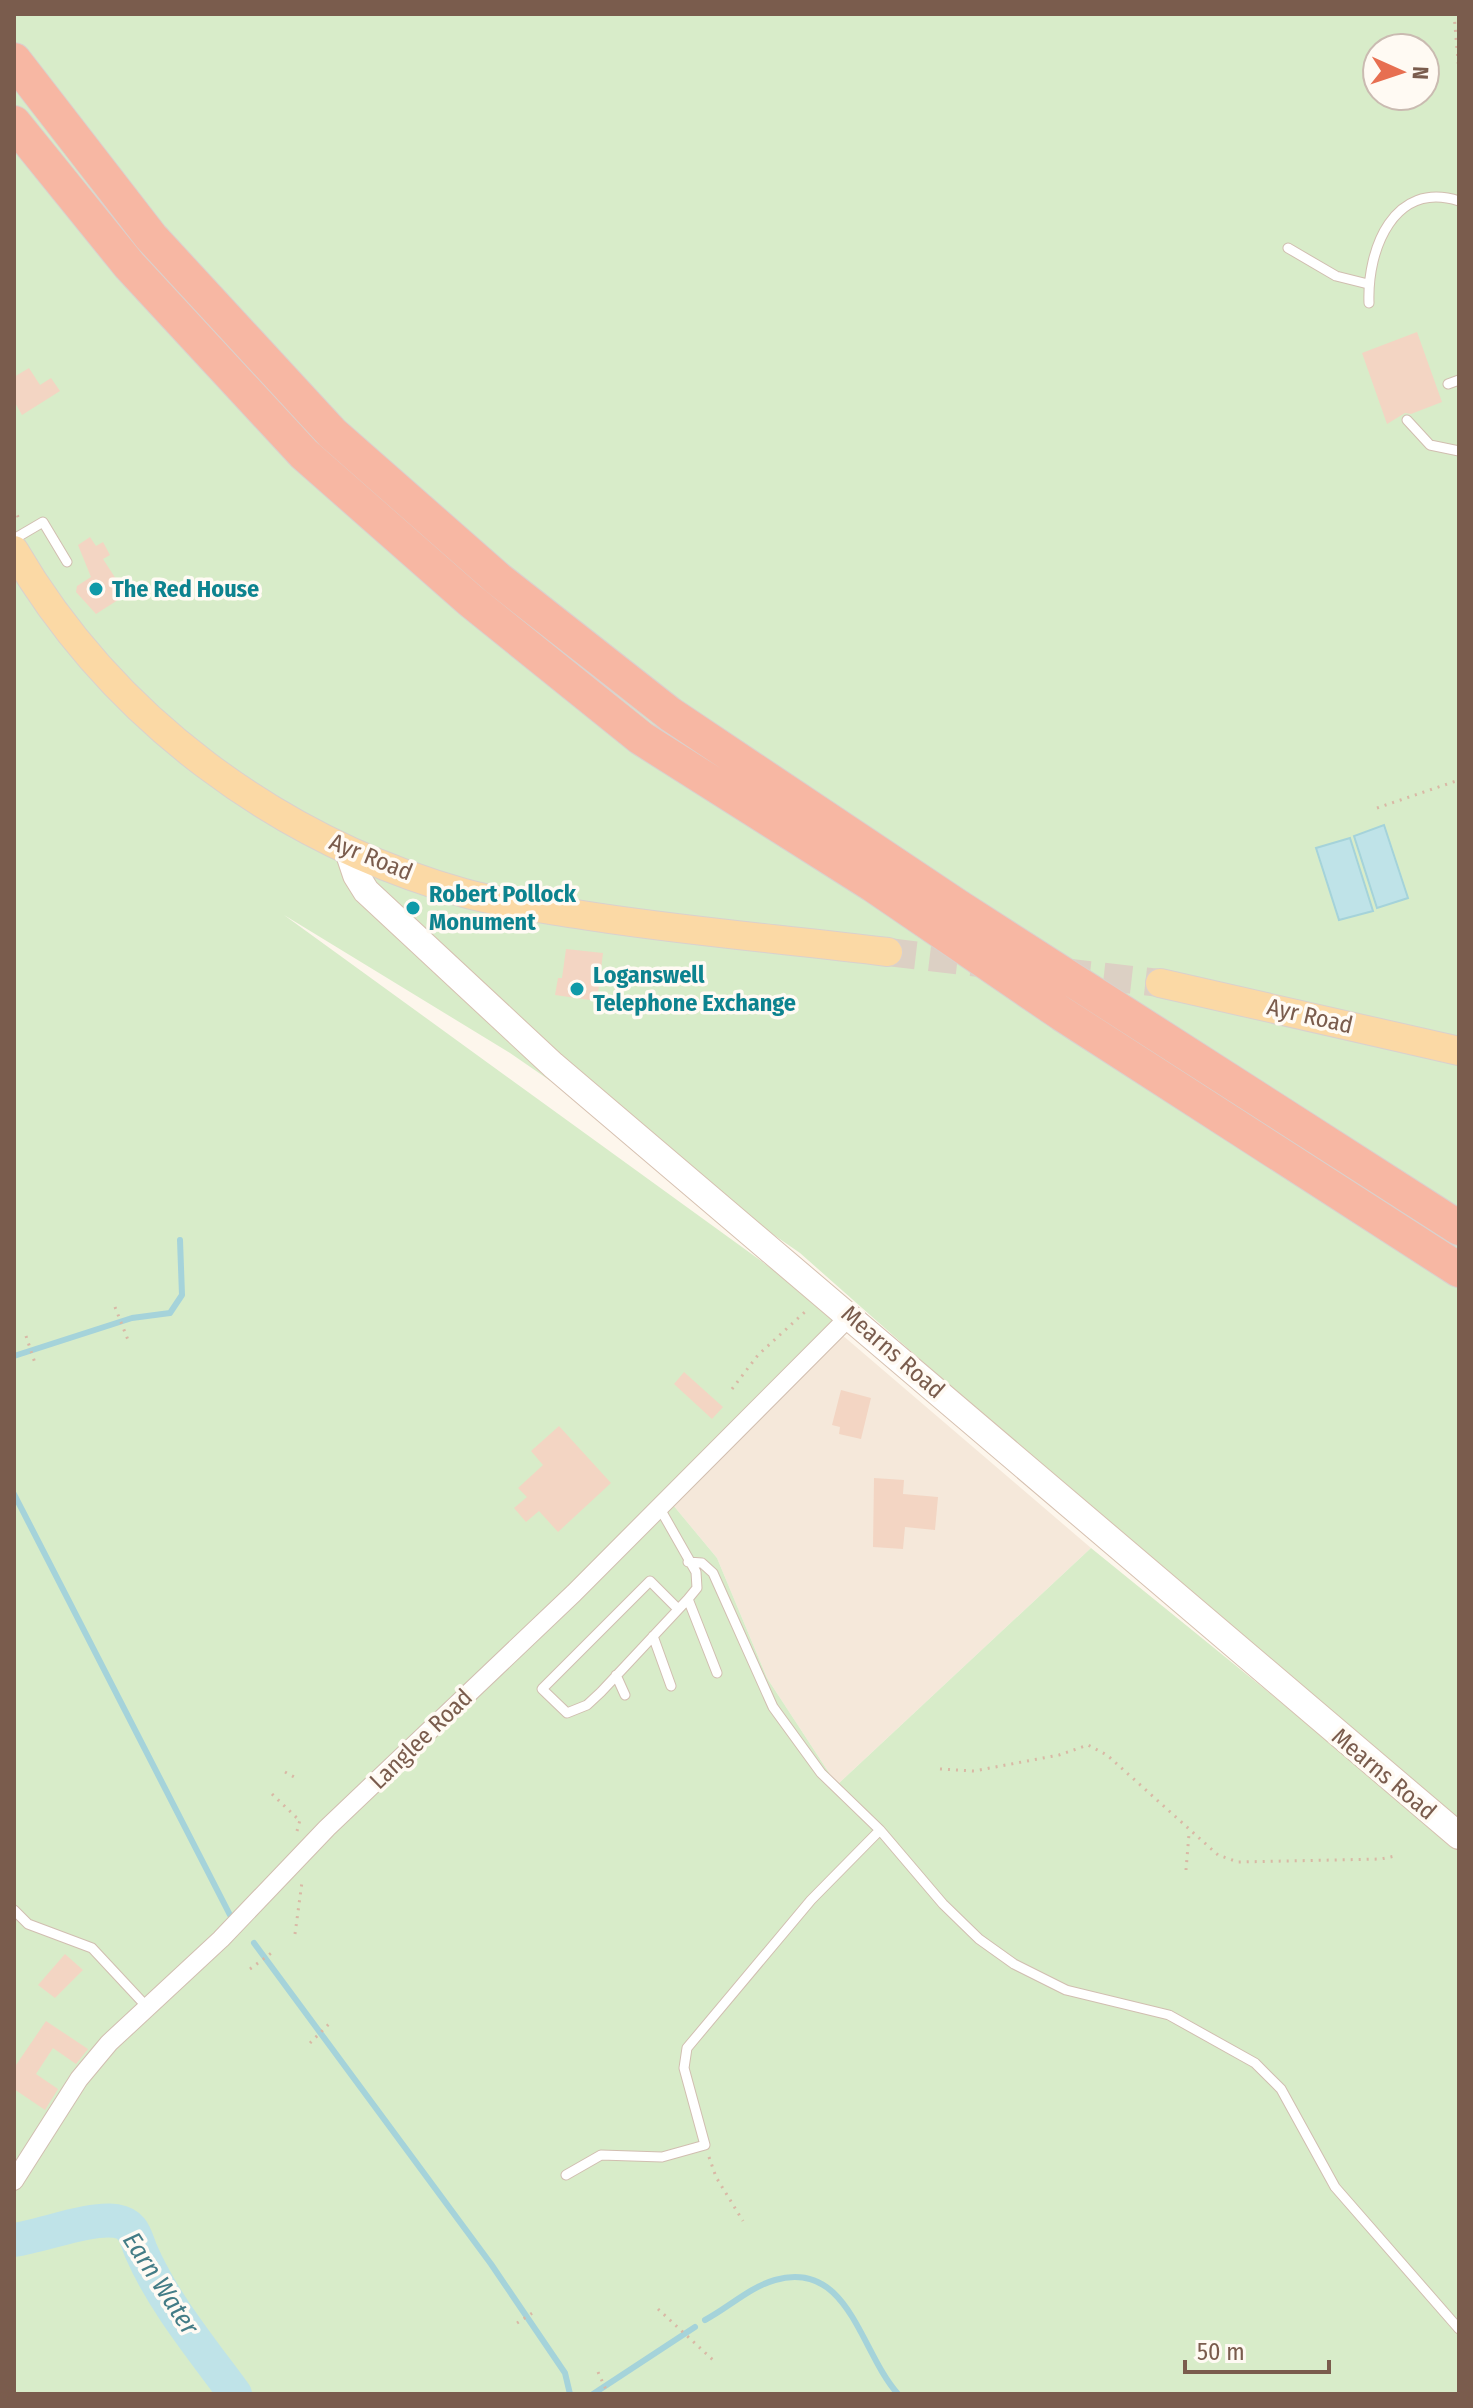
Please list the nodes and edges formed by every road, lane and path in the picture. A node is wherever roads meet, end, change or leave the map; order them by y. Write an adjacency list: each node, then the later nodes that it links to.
1 (1454, 14): 3 (path)
2 (14, 60): 23 (highway)
3 (1459, 72)
4 (14, 123): 24 (highway)
5 (1459, 201): 7 (lane)
6 (1288, 248): 7 (lane)
7 (1368, 284): 8 (lane)
8 (1369, 303)
9 (1459, 380): 10 (lane)
10 (1448, 384)
11 (1407, 420): 12 (lane)
12 (1459, 451)
13 (14, 508): 15 (path)
14 (14, 539): 15 (lane)
15 (19, 541): 16 (lane); 19 (main road, Ayr Road)
16 (67, 562)
17 (1459, 780): 18 (path)
18 (1377, 808)
19 (348, 851): 20 (main road, Ayr Road); 25 (street, Mearns Road)
20 (888, 952)
21 (1160, 983): 22 (main road, Ayr Road)
22 (1459, 1051)
23 (1459, 1228)
24 (1459, 1270)
25 (825, 1294): 27 (street, Mearns Road); 31 (path)
26 (115, 1308): 29 (path)
27 (851, 1315): 32 (street, Langlee Road); 48 (street, Mearns Road)
28 (26, 1337): 30 (path)
29 (128, 1340)
30 (35, 1363)
31 (732, 1389)
32 (659, 1507): 33 (lane); 49 (street, Langlee Road)
33 (688, 1562): 34 (lane); 46 (lane)
34 (688, 1599): 35 (lane); 37 (lane)
35 (678, 1609): 36 (lane); 38 (lane)
36 (653, 1636): 38 (lane); 39 (lane)
37 (717, 1673)
38 (616, 1675): 40 (lane)
39 (671, 1686)
40 (625, 1695)
41 (940, 1769): 47 (path)
42 (285, 1772): 43 (path)
43 (296, 1778)
44 (272, 1794): 45 (path)
45 (299, 1820)
46 (880, 1830): 59 (lane); 66 (lane)
47 (1189, 1833): 50 (path); 51 (path)
48 (1459, 1836)
49 (303, 1853): 53 (path); 56 (street, Langlee Road)
50 (1395, 1856)
51 (1186, 1870)
52 (14, 1910): 56 (lane)
53 (295, 1934)
54 (274, 1951): 55 (path)
55 (252, 1967)
56 (147, 2007): 61 (street, Langlee Road)
57 (329, 2024): 58 (path)
58 (310, 2042)
59 (705, 2145): 60 (lane); 62 (path)
60 (566, 2175)
61 (14, 2181)
62 (743, 2221)
63 (658, 2309): 67 (path)
64 (537, 2310): 65 (path)
65 (517, 2323)
66 (1459, 2329)
67 (713, 2360)
68 (599, 2374): 69 (path)
69 (608, 2394)

